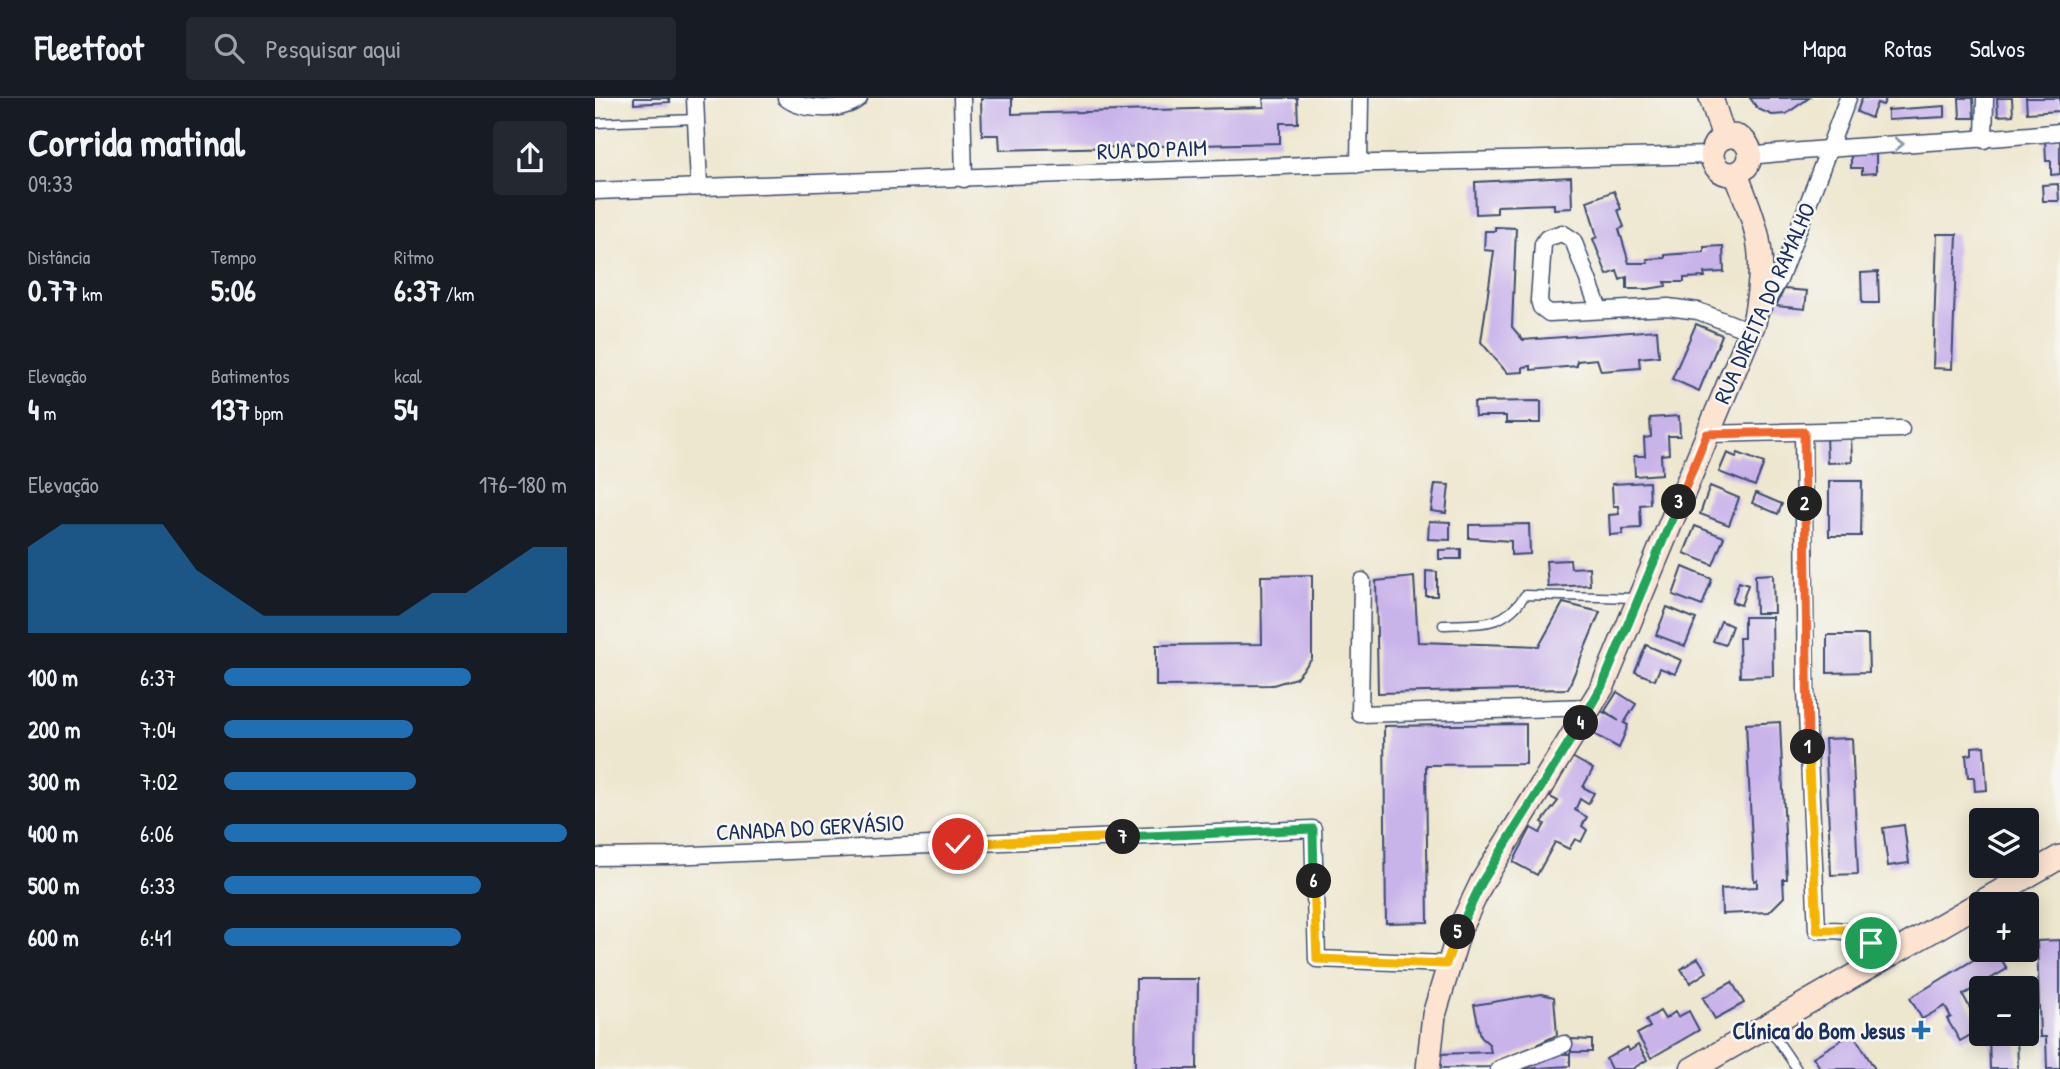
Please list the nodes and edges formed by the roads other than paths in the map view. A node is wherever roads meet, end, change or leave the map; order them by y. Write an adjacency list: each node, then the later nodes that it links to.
1 (695, 98): 9 (street)
2 (786, 98): 3 (street)
3 (859, 98)
4 (962, 98): 17 (street)
5 (1360, 98): 15 (street)
6 (1711, 98): 13 (main road)
7 (1847, 98): 14 (street, RUA DIREITA DO RAMALHO)
8 (1985, 98): 12 (street)
9 (696, 119): 10 (lane); 18 (street)
10 (595, 123)
11 (2060, 132): 12 (street)
12 (1984, 140): 14 (street, one-way to 12)
13 (1718, 146): 15 (street, RUA DO PAIM); 16 (main road); 16 (main road)
14 (1831, 146): 16 (street); 21 (street, RUA DIREITA DO RAMALHO)
15 (1359, 164): 17 (street, RUA DO PAIM)
16 (1743, 165): 21 (main road)
17 (964, 179): 18 (street, RUA DO PAIM)
18 (699, 185): 19 (street, RUA DO PAIM)
19 (595, 191)
20 (1599, 309): 20 (street); 21 (street)
21 (1752, 327): 24 (main road, RUA DIREITA DO RAMALHO)
22 (1901, 429): 23 (street)
23 (1804, 432): 24 (street); 31 (street)
24 (1707, 434): 26 (main road, RUA DIREITA DO RAMALHO)
25 (1362, 581): 28 (street)
26 (1639, 598): 27 (lane); 28 (main road, RUA DIREITA DO RAMALHO)
27 (1443, 625)
28 (1591, 707): 32 (main road, RUA DIREITA DO RAMALHO)
29 (595, 857): 32 (street, CANADA DO GERVÁSIO)
30 (2060, 858): 31 (main road)
31 (1884, 959): 33 (main road)
32 (1446, 964): 35 (main road, RUA DIREITA DO RAMALHO)
33 (1768, 1026): 37 (main road); 38 (lane)
34 (1564, 1044): 36 (street)
35 (1428, 1069)
36 (1499, 1069)
37 (1692, 1069)
38 (1797, 1069)

